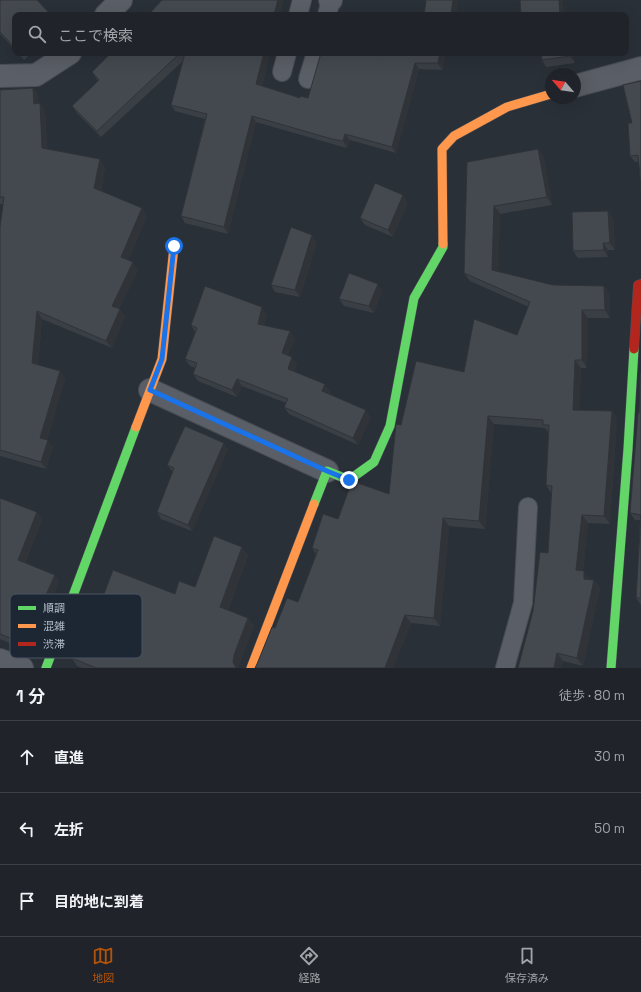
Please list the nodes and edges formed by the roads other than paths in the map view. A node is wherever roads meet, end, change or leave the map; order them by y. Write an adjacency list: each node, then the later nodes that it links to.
1 (121, 0): 4 (street)
2 (302, 0): 5 (lane)
3 (331, 0): 6 (lane)
4 (109, 12)
5 (299, 12)
6 (328, 12)
7 (65, 56): 12 (street)
8 (286, 56): 11 (lane)
9 (315, 56): 13 (lane)
10 (641, 68): 14 (street)
11 (282, 72)
12 (0, 76)
13 (308, 79)
14 (581, 84)
15 (545, 96): 20 (street)
16 (174, 246): 18 (street)
17 (641, 284): 19 (street)
18 (150, 390): 20 (street); 22 (street)
19 (634, 449): 29 (street)
20 (327, 471): 27 (street)
21 (528, 507): 28 (lane)
22 (74, 594)
23 (50, 658): 26 (street)
24 (0, 660): 25 (street)
25 (22, 668)
26 (46, 668)
27 (251, 668)
28 (505, 668)
29 (611, 668)

